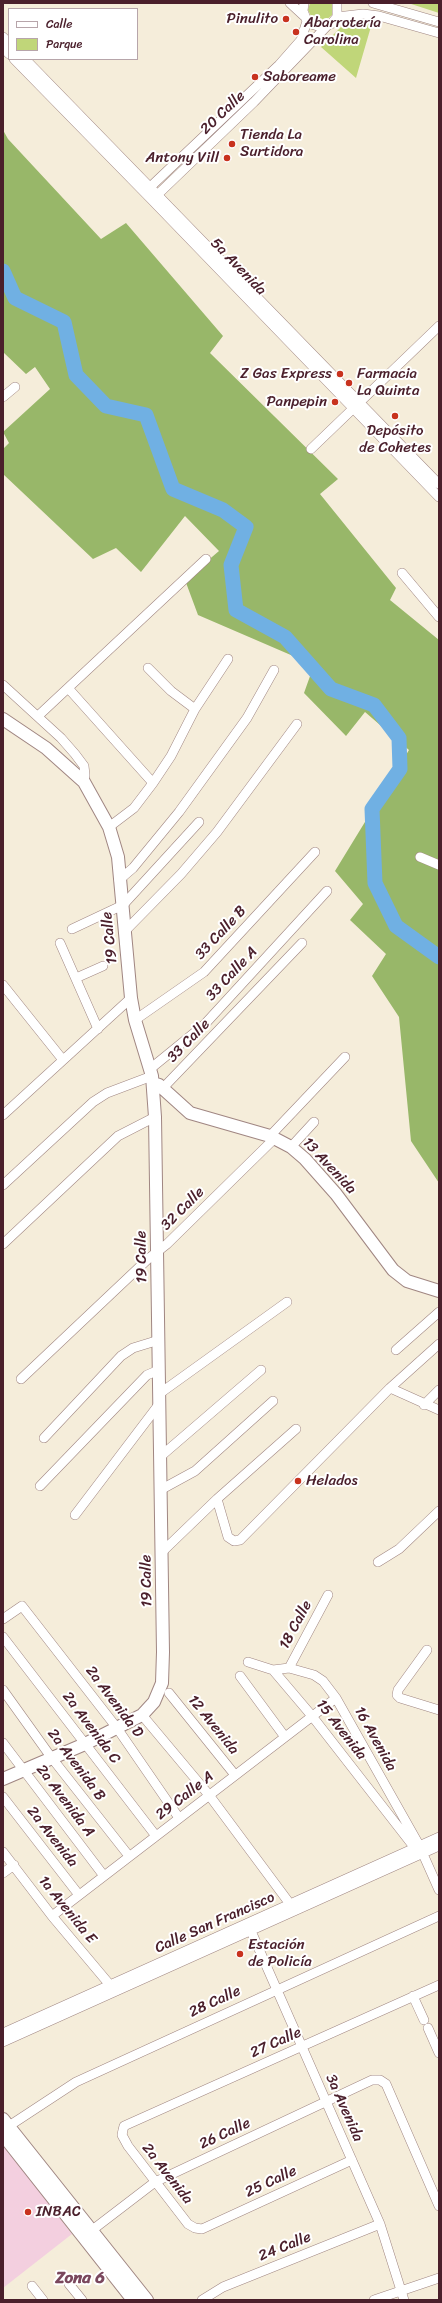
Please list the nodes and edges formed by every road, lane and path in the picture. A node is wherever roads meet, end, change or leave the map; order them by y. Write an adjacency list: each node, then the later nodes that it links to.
1 (290, 3): 7 (street)
2 (304, 3): 7 (street, 20 Calle)
3 (337, 3): 6 (street)
4 (371, 3): 5 (street); 8 (street)
5 (357, 15): 6 (street); 10 (street)
6 (337, 17): 9 (street, 20 Calle)
7 (305, 19): 9 (street); 14 (street, 20 Calle)
8 (439, 22)
9 (327, 26): 15 (street, 20 Calle)
10 (439, 33)
11 (15, 60): 13 (street, 5a Avenida)
12 (25, 60): 13 (street, 5a Avenida)
13 (38, 79): 14 (street, 5a Avenida)
14 (148, 190): 15 (street, 5a Avenida)
15 (155, 197): 19 (street, 5a Avenida)
16 (439, 326): 19 (street)
17 (15, 387): 18 (street)
18 (3, 397)
19 (356, 406): 20 (street); 21 (street, 5a Avenida); 22 (street, 5a Avenida)
20 (311, 449)
21 (439, 484)
22 (439, 497)
23 (206, 559): 30 (street)
24 (402, 573): 25 (street)
25 (439, 617)
26 (228, 659): 31 (street)
27 (148, 668): 31 (street)
28 (274, 670): 42 (street)
29 (3, 685): 32 (street, 19 Calle)
30 (68, 688): 32 (street); 36 (street)
31 (195, 709): 36 (street)
32 (38, 716): 35 (street, 19 Calle)
33 (3, 719): 35 (main road)
34 (297, 724): 46 (street)
35 (84, 782): 38 (main road, 19 Calle)
36 (153, 783): 38 (street)
37 (199, 822): 44 (street)
38 (109, 827): 42 (main road, 19 Calle)
39 (315, 852): 53 (street, 33 Calle B)
40 (420, 857): 41 (street)
41 (439, 865)
42 (120, 880): 44 (main road, 19 Calle)
43 (327, 891): 57 (street, 33 Calle A)
44 (123, 905): 45 (street); 46 (main road, 19 Calle)
45 (72, 929)
46 (126, 930): 52 (main road, 19 Calle)
47 (60, 943): 50 (street)
48 (302, 943): 57 (street, 33 Calle)
49 (103, 966): 50 (street)
50 (76, 978): 54 (street)
51 (3, 985): 56 (street)
52 (131, 998): 53 (main road, 19 Calle); 54 (street)
53 (135, 1020): 57 (main road, 19 Calle)
54 (98, 1029): 56 (street)
55 (345, 1057): 61 (street, 32 Calle)
56 (63, 1060): 58 (street)
57 (154, 1079): 59 (main road, 19 Calle); 61 (main road, 13 Avenida); 63 (street, 33 Calle A)
58 (3, 1115)
59 (156, 1117): 64 (street); 65 (main road, 19 Calle)
60 (314, 1122): 62 (street)
61 (273, 1137): 62 (main road, 13 Avenida); 65 (street, 32 Calle)
62 (291, 1147): 66 (main road, 13 Avenida)
63 (3, 1185)
64 (3, 1244)
65 (158, 1250): 69 (main road, 19 Calle); 74 (street, 32 Calle)
66 (439, 1291)
67 (287, 1302): 77 (street)
68 (439, 1312): 71 (street)
69 (159, 1340): 72 (main road, 19 Calle); 82 (street)
70 (439, 1344): 75 (street)
71 (396, 1350)
72 (159, 1370): 77 (main road, 19 Calle); 84 (street)
73 (261, 1370): 83 (street)
74 (21, 1379)
75 (390, 1388): 79 (street); 86 (street)
76 (439, 1390): 79 (street)
77 (159, 1398): 83 (main road, 19 Calle); 88 (street)
78 (273, 1401): 85 (street)
79 (424, 1405): 80 (street)
80 (439, 1410)
81 (296, 1429): 86 (street)
82 (44, 1438)
83 (161, 1456): 85 (main road, 19 Calle)
84 (40, 1486)
85 (162, 1489): 89 (main road, 19 Calle)
86 (217, 1500): 89 (street)
87 (439, 1511): 90 (street)
88 (76, 1515)
89 (162, 1552): 103 (main road, 19 Calle)
90 (378, 1562)
91 (328, 1596): 96 (street, 18 Calle)
92 (3, 1619): 105 (street, 2a Avenida D)
93 (3, 1637): 108 (street, 2a Avenida C)
94 (427, 1650): 102 (street)
95 (248, 1662): 97 (street)
96 (289, 1668): 97 (street); 101 (street, 16 Avenida)
97 (273, 1670): 104 (street, 15 Avenida)
98 (240, 1676): 106 (street)
99 (3, 1690): 109 (street, 2a Avenida B)
100 (169, 1693): 111 (street, 12 Avenida)
101 (336, 1698): 104 (street, 29 Calle A); 119 (street, 16 Avenida)
102 (439, 1710)
103 (142, 1715): 105 (main road, 19 Calle); 113 (street)
104 (312, 1716): 106 (street, 29 Calle A); 119 (street, 15 Avenida)
105 (117, 1728): 108 (main road, 19 Calle); 115 (street, 2a Avenida D)
106 (285, 1737): 111 (street, 29 Calle A)
107 (3, 1742): 110 (street, 2a Avenida A)
108 (85, 1744): 109 (main road, 19 Calle); 116 (street, 2a Avenida C)
109 (51, 1757): 110 (main road, 19 Calle); 121 (street, 2a Avenida B)
110 (24, 1770): 112 (main road, 19 Calle); 124 (street, 2a Avenida A)
111 (235, 1775): 113 (street, 29 Calle A)
112 (3, 1779)
113 (209, 1796): 115 (street, 29 Calle A); 127 (street)
114 (3, 1797): 126 (street, 2a Avenida)
115 (179, 1818): 116 (street, 29 Calle A)
116 (156, 1836): 121 (street, 29 Calle A)
117 (439, 1837): 119 (street, Calle San Francisco)
118 (439, 1846): 119 (street, Calle San Francisco)
119 (418, 1849): 125 (street); 127 (street, Calle San Francisco)
120 (3, 1852): 122 (street, 1a Avenida E)
121 (129, 1856): 124 (street, 29 Calle A)
122 (14, 1865): 123 (street); 128 (street, 1a Avenida E)
123 (3, 1873)
124 (104, 1876): 126 (street, 29 Calle A)
125 (439, 1890)
126 (80, 1895): 128 (street, 29 Calle A)
127 (293, 1907): 130 (street, Calle San Francisco); 131 (street, Calle San Francisco)
128 (52, 1916): 131 (street, 1a Avenida E)
129 (439, 1916): 133 (street, 28 Calle)
130 (251, 1931): 133 (street, 3a Avenida); 138 (street, Calle San Francisco)
131 (110, 1985): 137 (street, Calle San Francisco)
132 (439, 1985): 134 (street, 27 Calle)
133 (277, 1989): 139 (street, 3a Avenida); 143 (street, 28 Calle)
134 (414, 1996): 135 (street); 139 (street, 27 Calle)
135 (424, 2020)
136 (428, 2028): 140 (street)
137 (3, 2033)
138 (3, 2042)
139 (302, 2047): 141 (street, 3a Avenida); 142 (street, 27 Calle)
140 (439, 2053)
141 (326, 2103): 144 (street, 3a Avenida); 145 (street, 26 Calle); 146 (street, 26 Calle)
142 (124, 2126): 145 (street, 2a Avenida)
143 (5, 2127): 149 (main road); 156 (main road)
144 (352, 2160): 147 (street, 3a Avenida); 148 (street, 25 Calle)
145 (155, 2182): 148 (street, 2a Avenida); 149 (street, 26 Calle)
146 (439, 2206)
147 (380, 2224): 153 (street, 3a Avenida); 158 (street, 24 Calle)
148 (202, 2229)
149 (91, 2231): 157 (main road)
150 (439, 2278): 153 (street)
151 (69, 2284): 155 (street)
152 (32, 2286): 154 (street)
153 (403, 2296): 159 (street)
154 (43, 2300)
155 (82, 2300)
156 (133, 2300)
157 (147, 2300)
158 (202, 2300)
159 (374, 2300)

